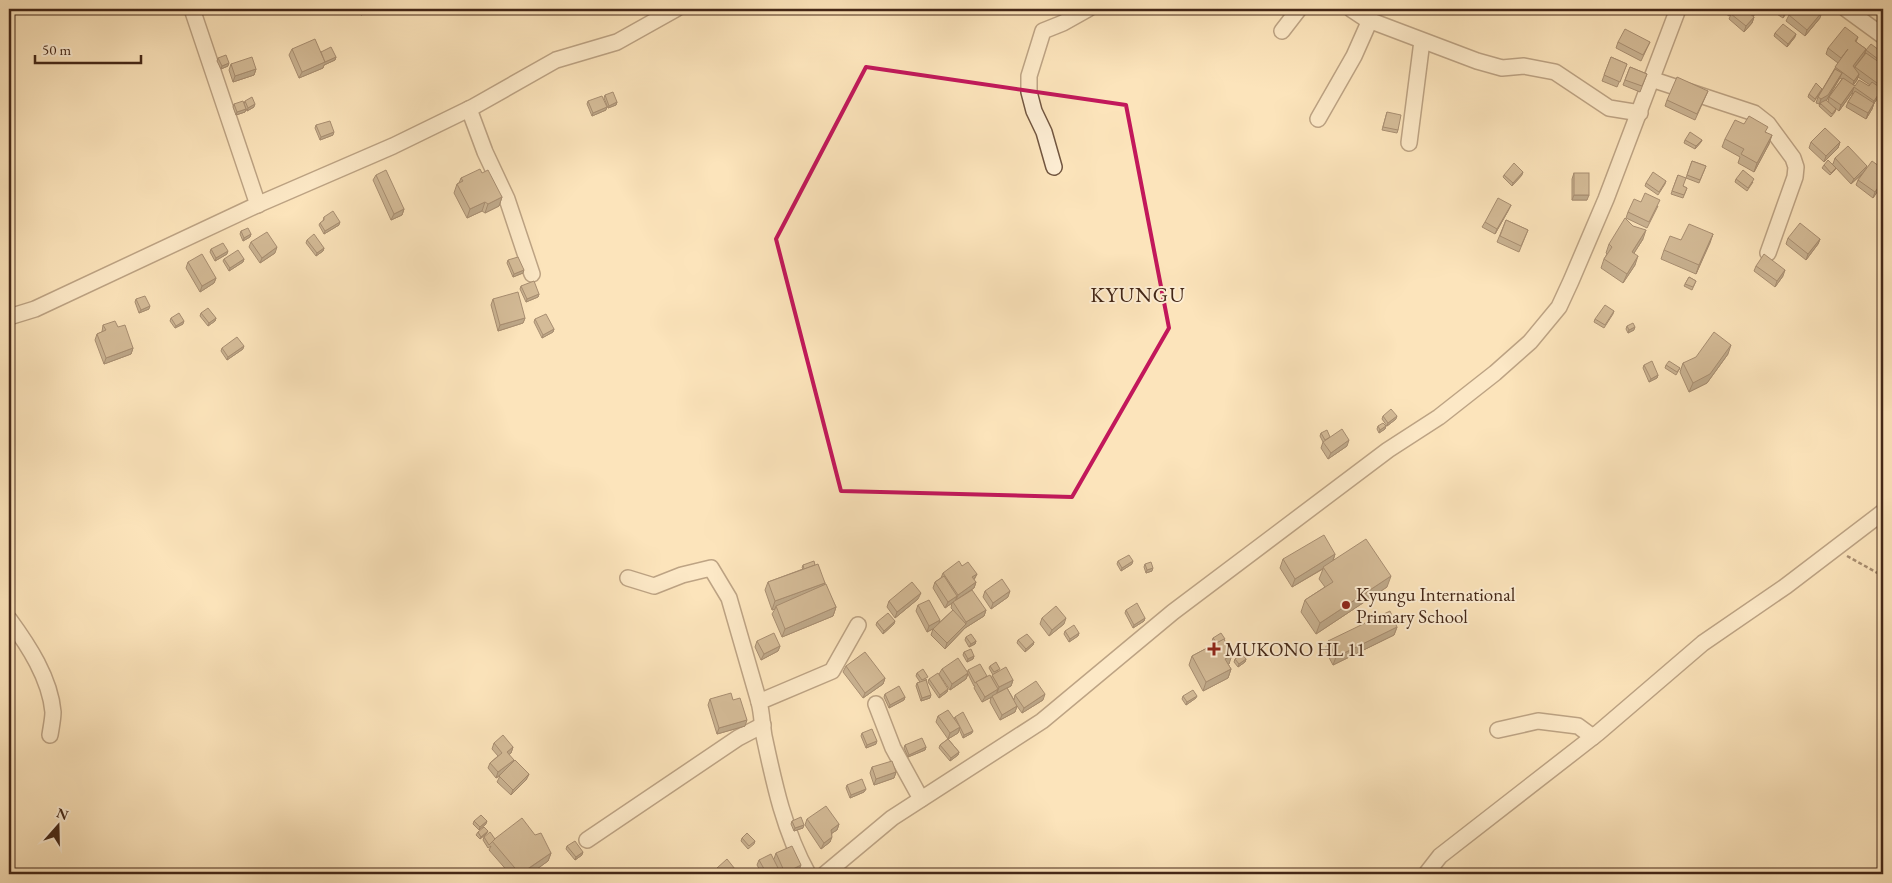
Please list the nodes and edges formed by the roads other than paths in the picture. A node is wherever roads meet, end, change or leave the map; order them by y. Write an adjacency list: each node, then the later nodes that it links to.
1 (192, 9): 18 (street)
2 (676, 9): 13 (street)
3 (1088, 9): 17 (street)
4 (1299, 9): 9 (street)
5 (1350, 9): 8 (street)
6 (1678, 9): 12 (street)
7 (1846, 9): 10 (street)
8 (1370, 20): 11 (street); 15 (street)
9 (1282, 32)
10 (1883, 36)
11 (1422, 41): 14 (street); 16 (street)
12 (1652, 79): 14 (street); 19 (street)
13 (469, 109): 18 (street); 20 (street)
14 (1640, 113): 32 (street)
15 (1318, 119)
16 (1409, 143)
17 (1054, 167)
18 (258, 205): 21 (street)
19 (1768, 253)
20 (532, 274)
21 (9, 317)
22 (1883, 512): 31 (street)
23 (628, 578): 26 (street)
24 (9, 619): 30 (street)
25 (858, 625): 26 (street)
26 (759, 702): 28 (street)
27 (876, 704): 32 (street)
28 (763, 725): 33 (street); 34 (street)
29 (1498, 730): 31 (street)
30 (50, 735)
31 (1593, 737): 36 (street)
32 (921, 799): 35 (street)
33 (587, 840)
34 (808, 874)
35 (825, 874)
36 (1426, 874)

